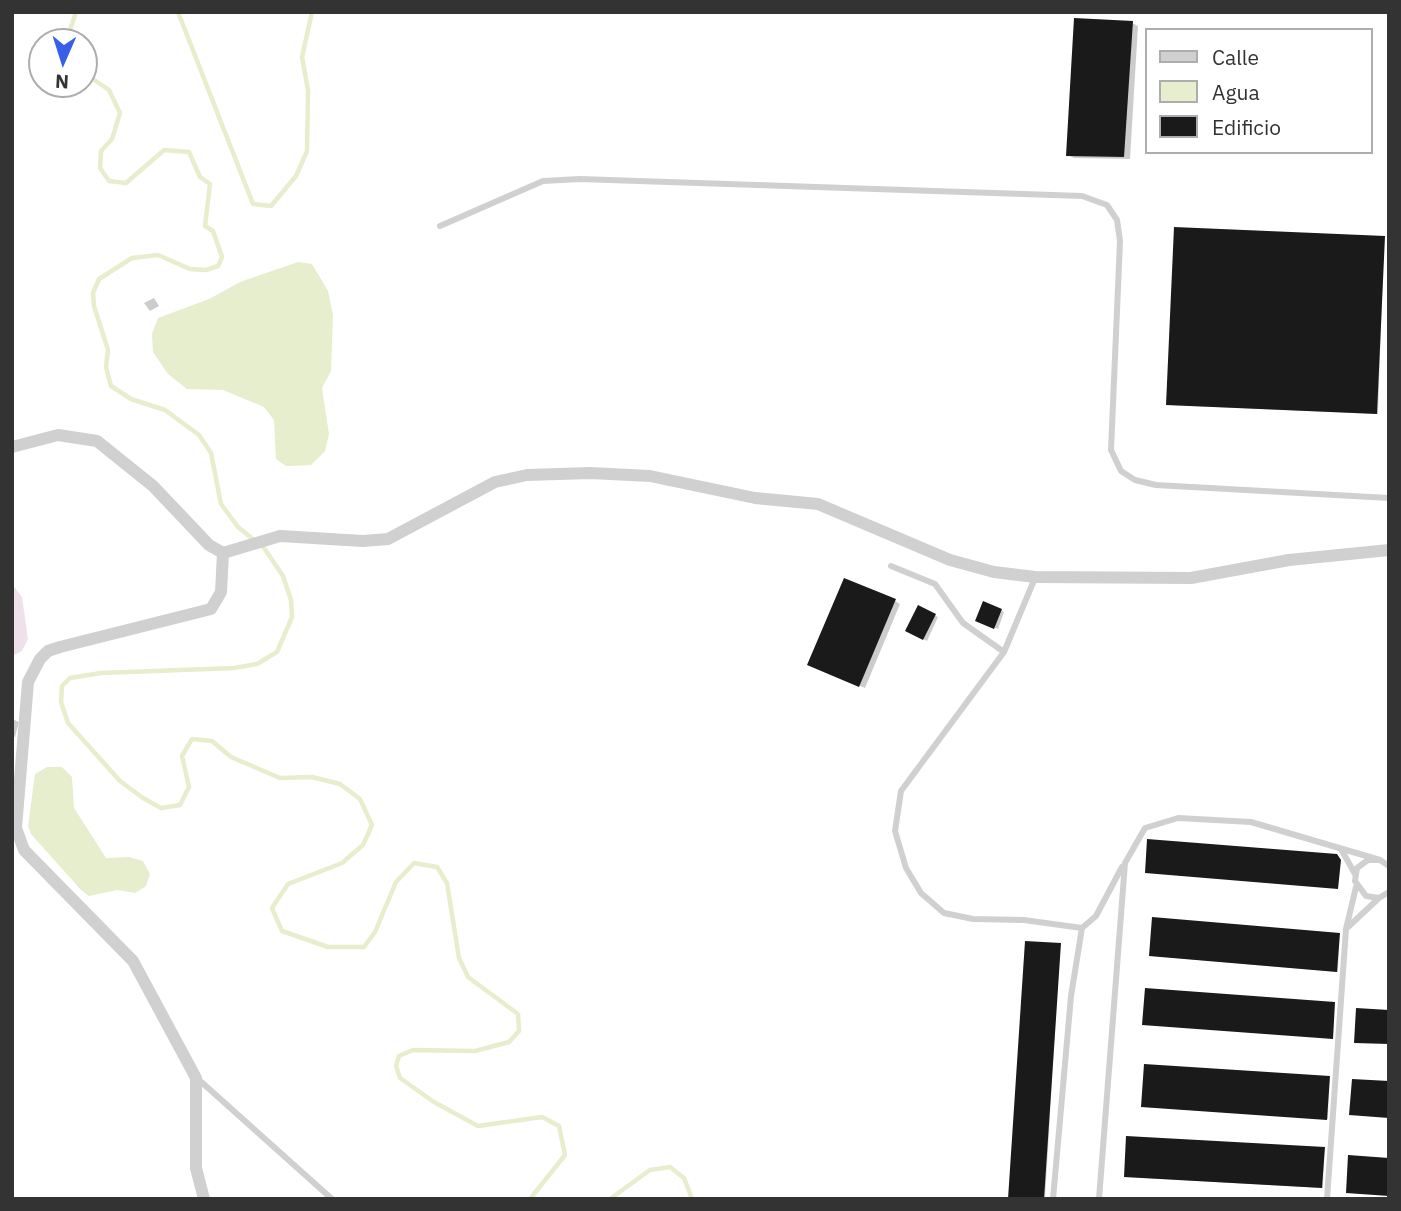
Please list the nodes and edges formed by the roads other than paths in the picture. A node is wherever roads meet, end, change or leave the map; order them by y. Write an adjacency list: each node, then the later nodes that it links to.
1 (440, 226): 3 (lane)
2 (13, 445): 5 (street)
3 (1389, 498)
4 (1389, 550): 7 (street)
5 (223, 554): 7 (street); 19 (street)
6 (891, 566): 8 (lane)
7 (1035, 578): 8 (lane)
8 (1004, 652): 17 (lane)
9 (1341, 849): 10 (lane); 11 (lane); 13 (lane)
10 (1381, 860): 12 (lane); 13 (lane)
11 (1125, 863): 17 (lane); 23 (lane)
12 (1389, 866)
13 (1355, 874): 14 (lane)
14 (1356, 887): 16 (lane); 18 (lane)
15 (1389, 892): 16 (lane)
16 (1378, 898): 18 (lane)
17 (1082, 928): 22 (lane)
18 (1346, 929): 24 (lane)
19 (196, 1078): 20 (street); 21 (lane)
20 (204, 1199)
21 (332, 1199)
22 (1052, 1199)
23 (1099, 1199)
24 (1327, 1199)

